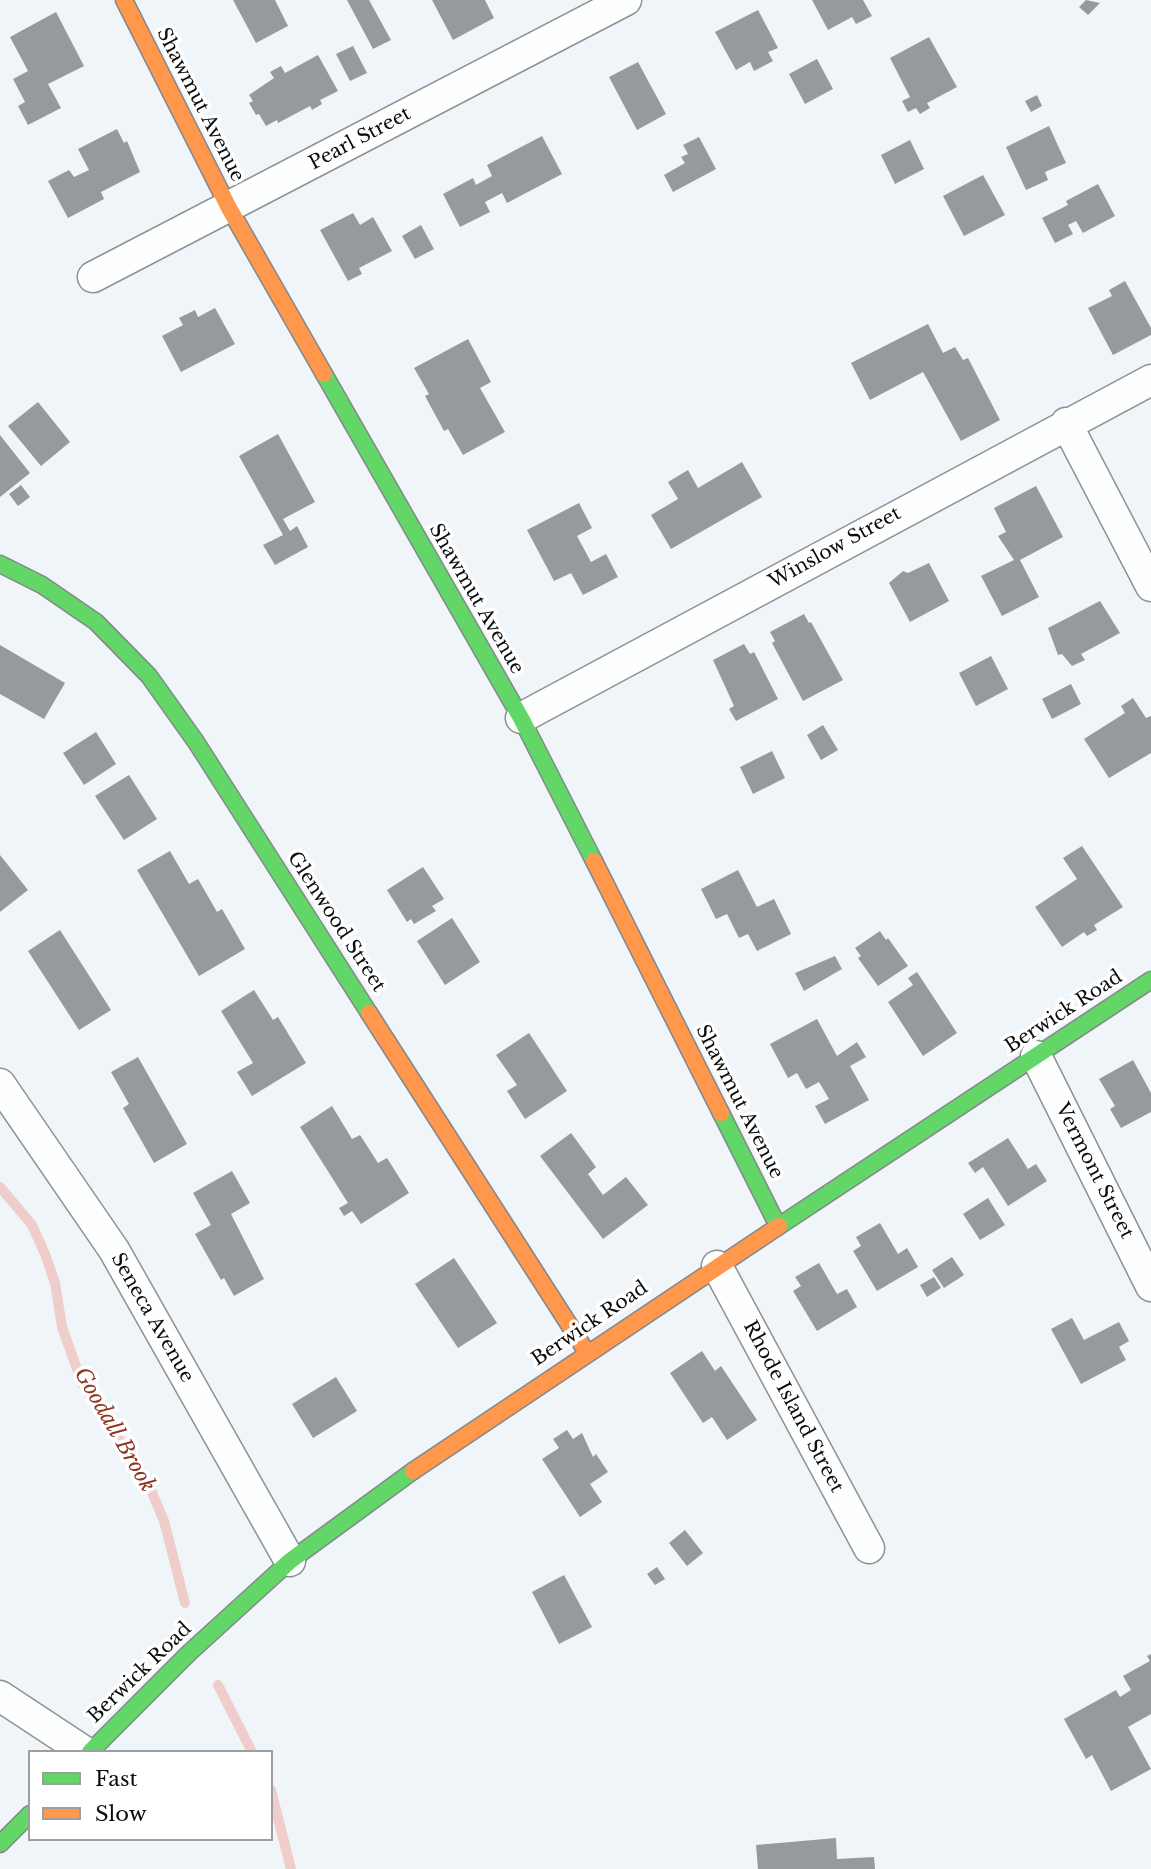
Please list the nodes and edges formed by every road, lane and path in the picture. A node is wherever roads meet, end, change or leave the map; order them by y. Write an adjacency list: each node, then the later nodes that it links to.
1 (124, 0): 3 (street, Shawmut Avenue)
2 (626, 0): 3 (street, Pearl Street)
3 (229, 208): 4 (street, Pearl Street); 9 (street, Shawmut Avenue)
4 (93, 277)
5 (1151, 380): 6 (street, Winslow Street)
6 (1066, 424): 8 (street); 9 (street, Winslow Street)
7 (0, 564): 16 (street, Glenwood Street)
8 (1151, 586)
9 (521, 718): 13 (street, Shawmut Avenue)
10 (1151, 980): 11 (street, Berwick Road)
11 (1036, 1056): 13 (street, Berwick Road); 15 (street, Vermont Street)
12 (0, 1084): 18 (street, Seneca Avenue)
13 (778, 1226): 14 (street, Berwick Road)
14 (717, 1266): 16 (street, Berwick Road); 17 (street, Rhode Island Street)
15 (1151, 1286)
16 (586, 1351): 18 (street, Berwick Road)
17 (869, 1548)
18 (289, 1561): 21 (street, Berwick Road)
19 (0, 1696): 20 (street)
20 (85, 1750)
21 (90, 1750)
22 (28, 1816): 23 (street)
23 (0, 1844)

